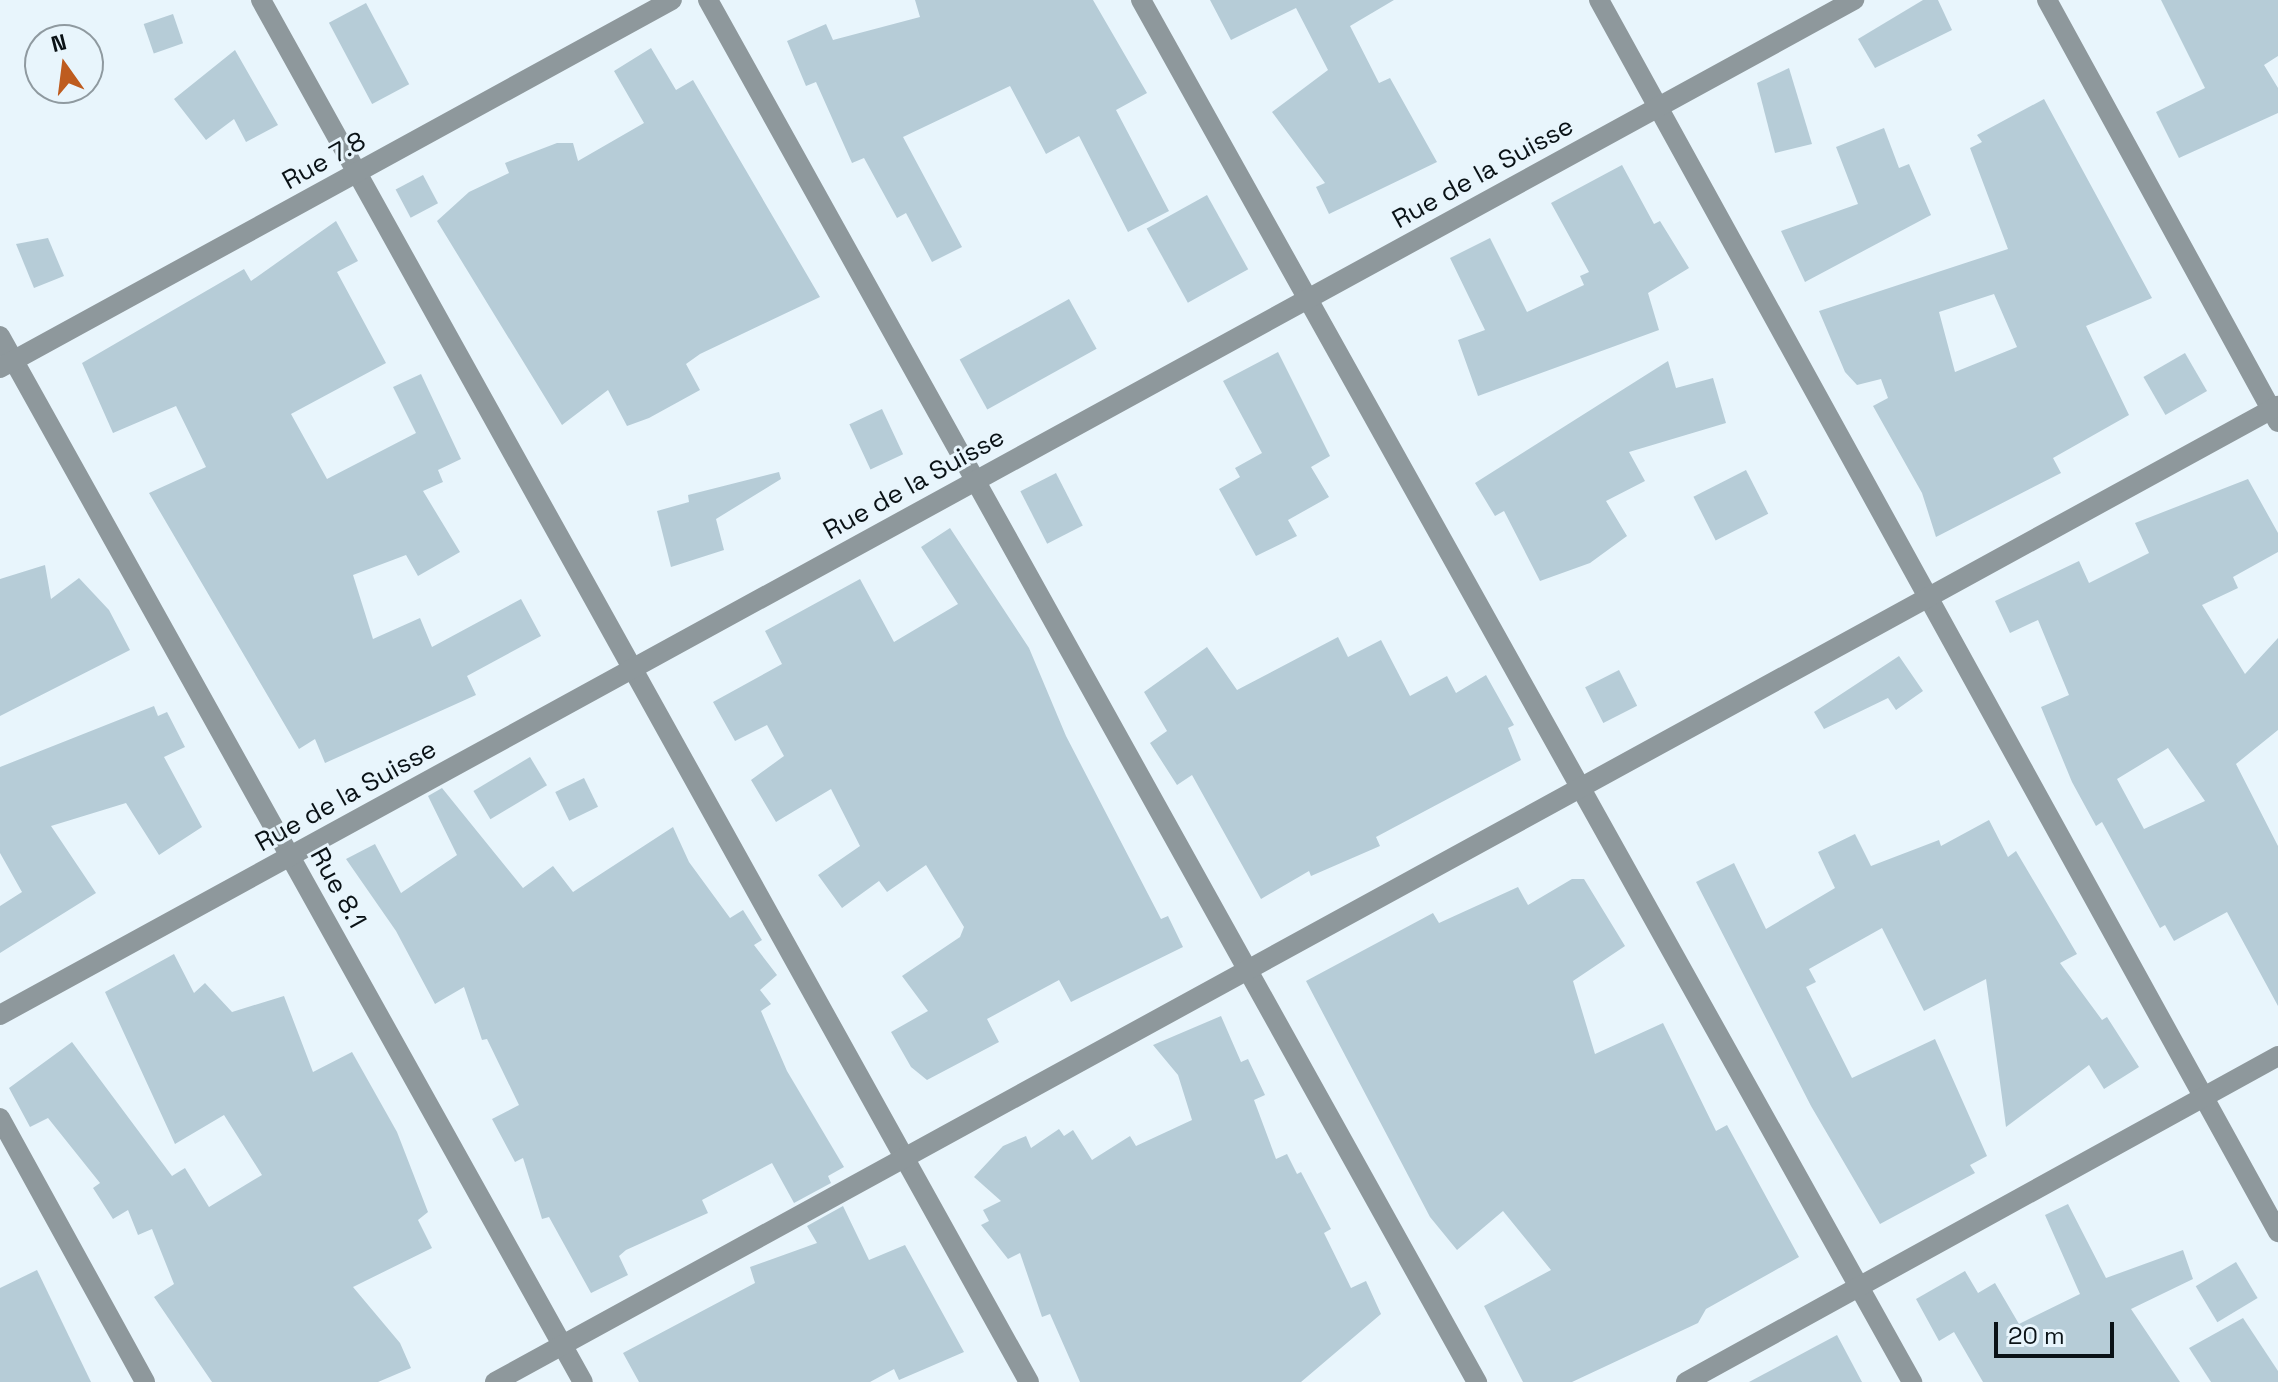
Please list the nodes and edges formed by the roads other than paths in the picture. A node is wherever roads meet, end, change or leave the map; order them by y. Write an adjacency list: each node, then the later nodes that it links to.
1 (261, 0): 9 (street)
2 (672, 0): 9 (street, Rue 7.8)
3 (708, 0): 14 (street)
4 (1141, 0): 10 (street)
5 (1599, 0): 8 (street)
6 (1854, 0): 8 (street, Rue de la Suisse)
7 (2047, 0): 13 (street)
8 (1658, 107): 10 (street, Rue de la Suisse); 15 (street)
9 (357, 173): 12 (street, Rue 7.8); 16 (street)
10 (1308, 299): 14 (street, Rue de la Suisse); 17 (street)
11 (0, 336): 12 (street, Rue 8.1)
12 (7, 364): 18 (street, Rue 8.1)
13 (2276, 413): 15 (street)
14 (975, 481): 16 (street, Rue de la Suisse); 19 (street)
15 (1928, 597): 17 (street); 22 (street)
16 (632, 668): 18 (street, Rue de la Suisse); 24 (street)
17 (1581, 788): 19 (street); 26 (street)
18 (290, 856): 20 (street, Rue de la Suisse); 27 (street, Rue 8.1)
19 (1248, 970): 24 (street); 32 (street)
20 (0, 1015)
21 (2278, 1056): 22 (street)
22 (2204, 1097): 25 (street); 26 (street)
23 (0, 1118): 28 (street)
24 (904, 1158): 27 (street); 31 (street)
25 (2278, 1232)
26 (1859, 1287): 33 (street); 34 (street)
27 (562, 1345): 29 (street); 30 (street, Rue 8.1)
28 (145, 1382)
29 (495, 1382)
30 (583, 1382)
31 (1029, 1382)
32 (1477, 1382)
33 (1686, 1382)
34 (1912, 1382)

